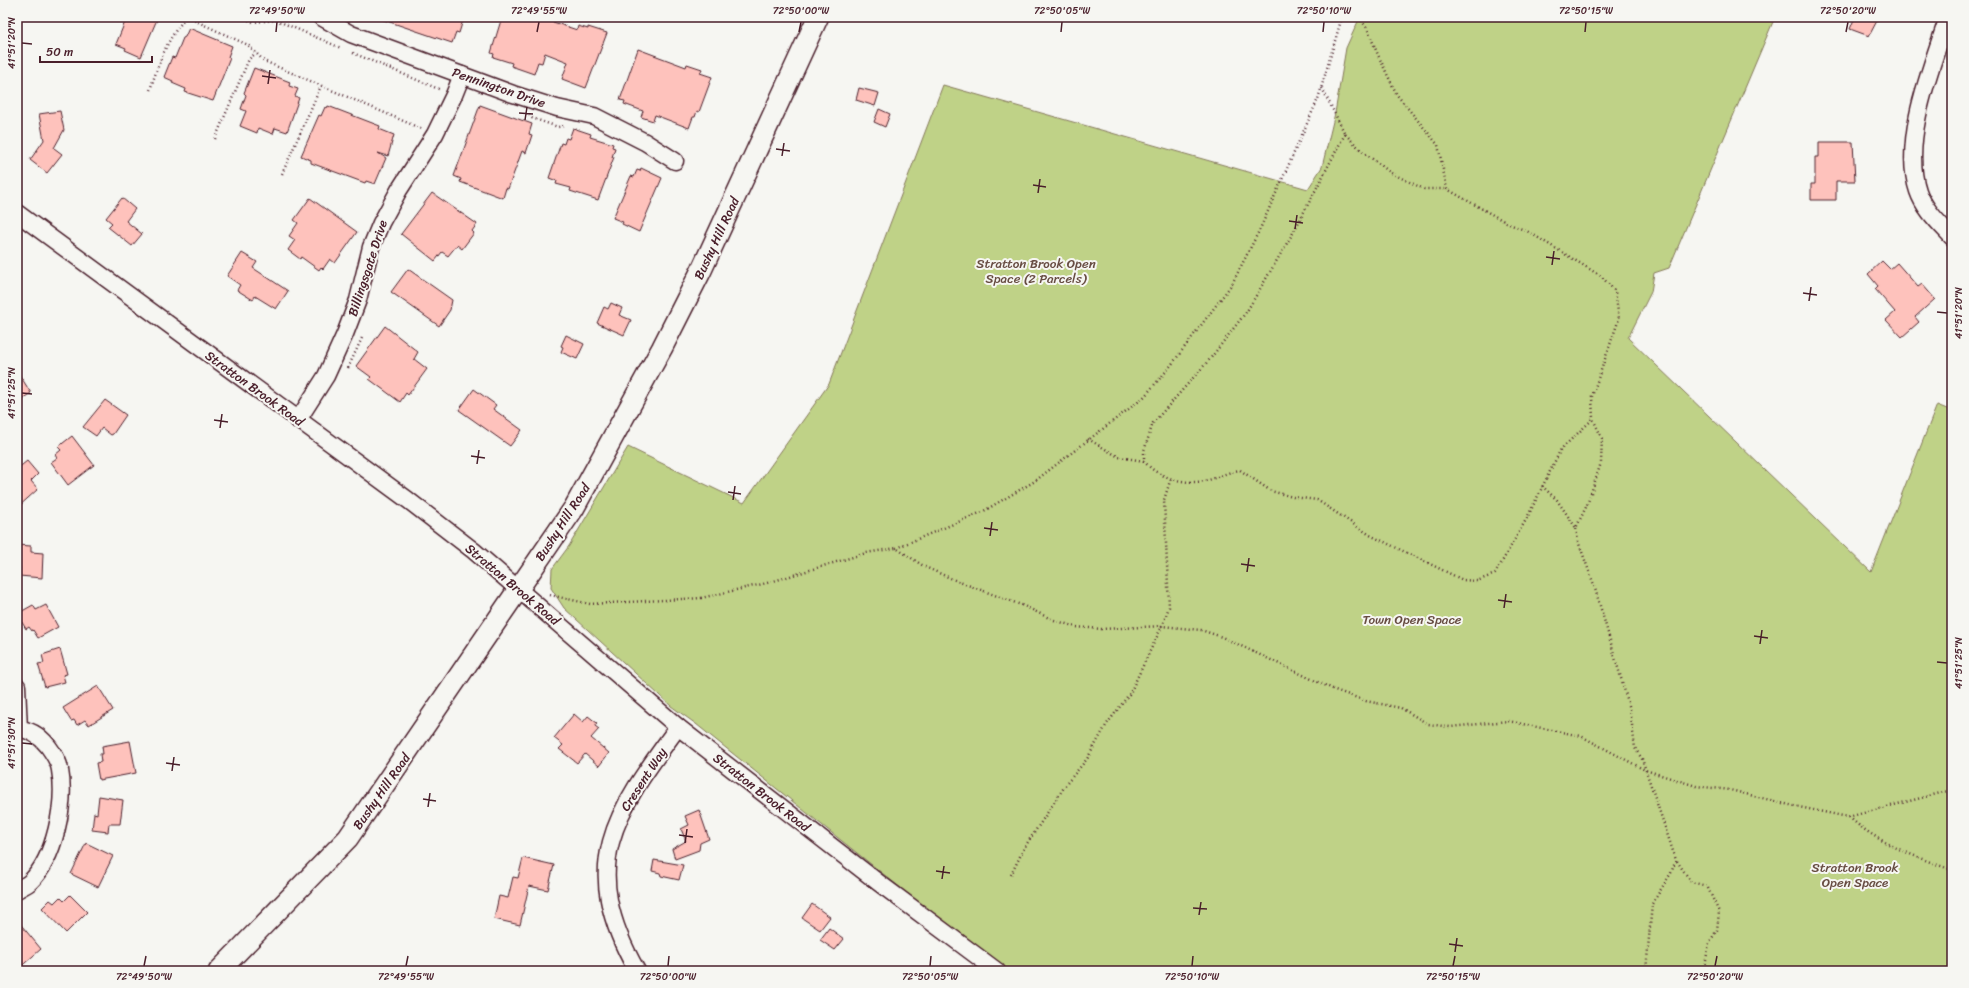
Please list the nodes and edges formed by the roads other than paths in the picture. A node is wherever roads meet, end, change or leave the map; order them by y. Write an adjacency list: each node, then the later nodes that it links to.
1 (321, 17): 4 (street, Pennington Drive)
2 (818, 17): 9 (main road, Bushy Hill Road)
3 (1948, 17): 7 (street)
4 (462, 75): 5 (street, Pennington Drive); 8 (street, Billingsgate Drive)
5 (675, 161)
6 (17, 212): 8 (street, Stratton Brook Road)
7 (1952, 236)
8 (298, 420): 9 (street, Stratton Brook Road)
9 (519, 589): 11 (street, Stratton Brook Road); 14 (main road, Bushy Hill Road)
10 (17, 686): 12 (street)
11 (678, 726): 15 (street, Cresent Way); 16 (street, Stratton Brook Road)
12 (18, 729): 13 (street)
13 (17, 890)
14 (219, 971)
15 (637, 971)
16 (997, 971)

